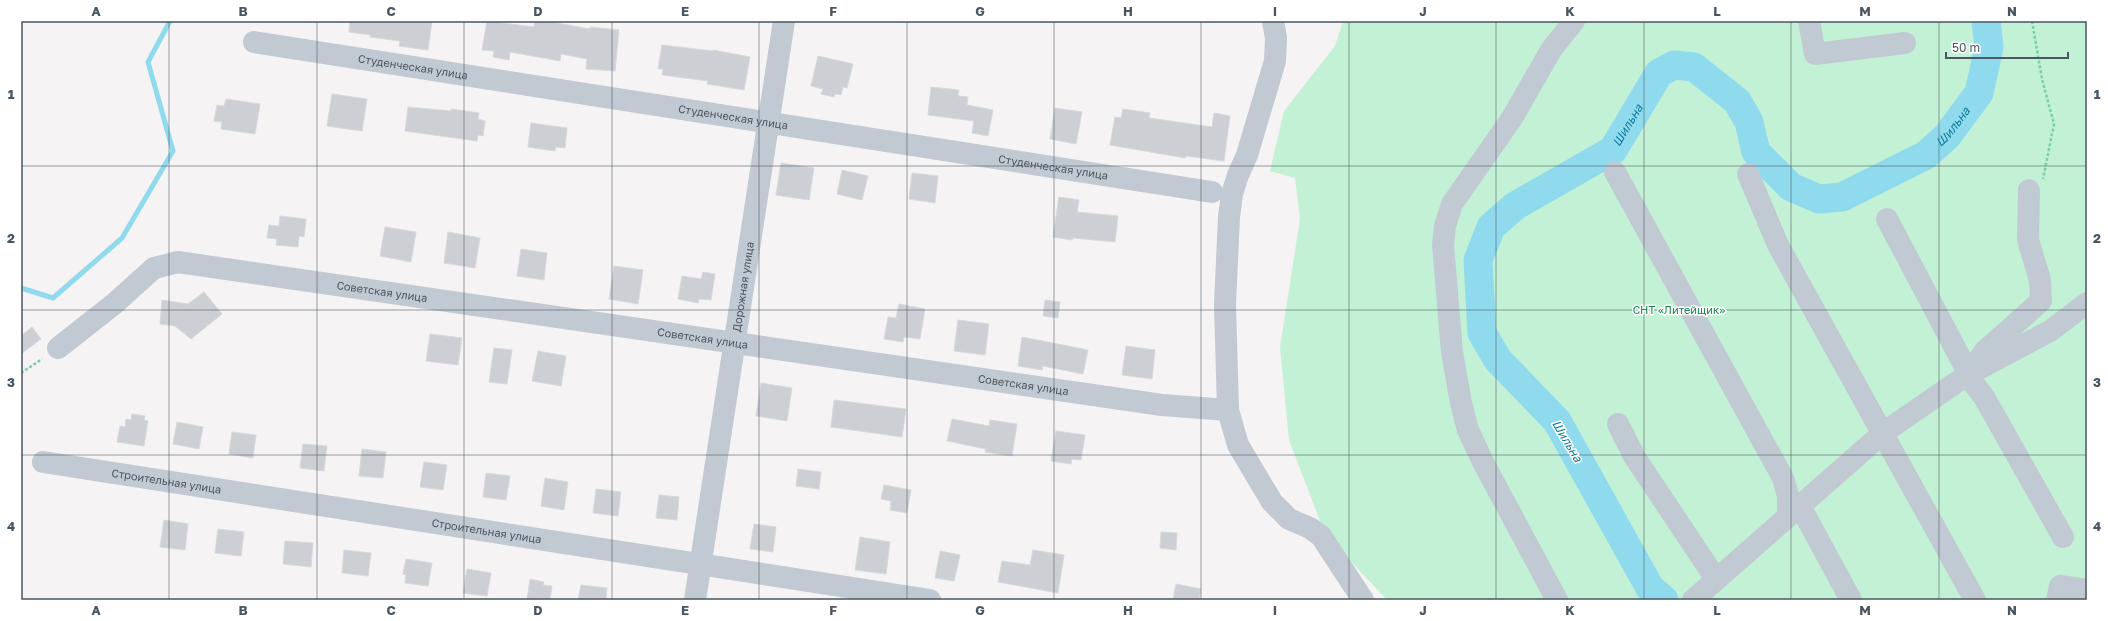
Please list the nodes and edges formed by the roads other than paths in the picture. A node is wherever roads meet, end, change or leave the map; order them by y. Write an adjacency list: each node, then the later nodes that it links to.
1 (784, 21): 7 (street, Дорожная улица)
2 (1273, 21): 17 (street)
3 (1574, 21): 29 (street)
4 (1809, 21): 6 (street)
5 (254, 42): 7 (street, Студенческая улица)
6 (1905, 43)
7 (768, 122): 11 (street, Студенческая улица); 14 (street, Дорожная улица)
8 (1616, 172): 21 (street)
9 (1748, 174): 19 (street)
10 (2029, 190): 16 (street)
11 (1212, 192)
12 (1887, 219): 16 (street)
13 (2087, 303): 16 (street)
14 (735, 344): 15 (street, Советская улица); 17 (street, Советская улица); 23 (street, Дорожная улица)
15 (58, 348)
16 (1967, 375): 19 (street); 22 (street)
17 (1228, 410): 28 (street)
18 (1618, 424): 24 (street)
19 (1883, 433): 21 (street); 31 (street)
20 (43, 462): 23 (street, Строительная улица)
21 (1794, 511): 24 (street); 30 (street)
22 (2063, 537)
23 (700, 566): 26 (street, Дорожная улица); 27 (street, Строительная улица)
24 (1705, 590)
25 (2087, 590): 32 (street)
26 (695, 600)
27 (930, 600)
28 (1363, 600)
29 (1557, 600)
30 (1851, 600)
31 (1975, 600)
32 (2057, 600)

